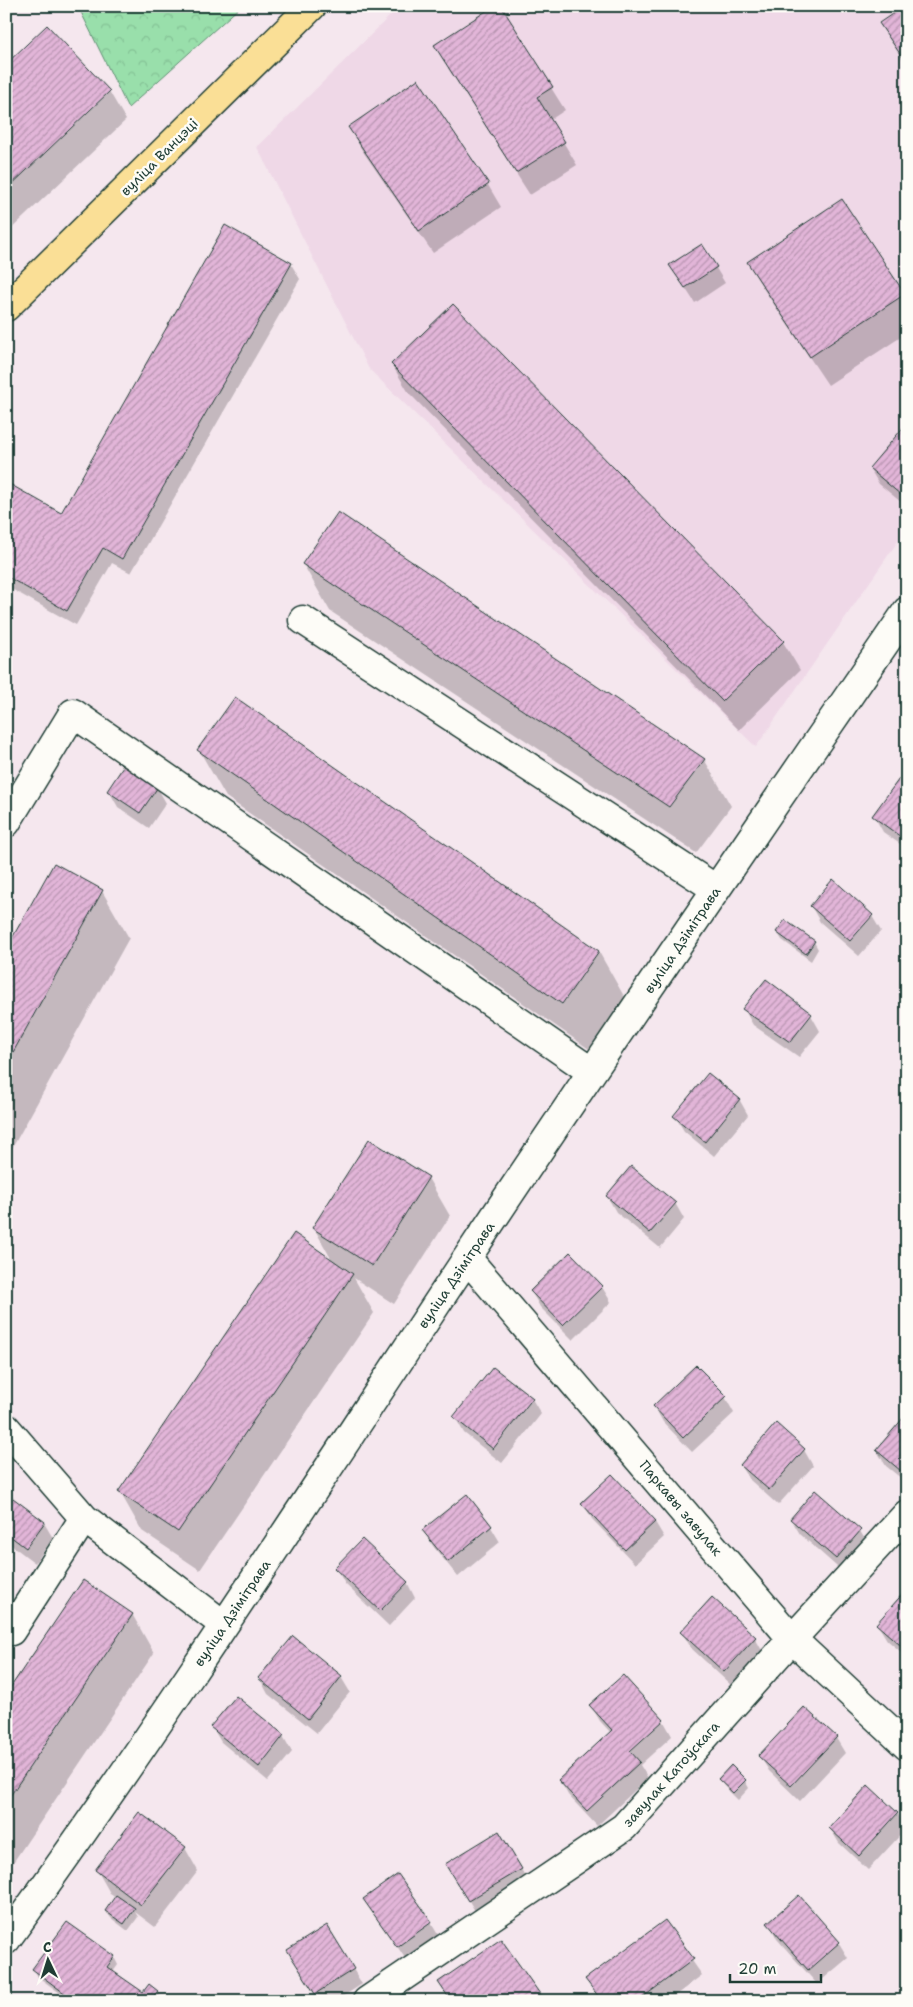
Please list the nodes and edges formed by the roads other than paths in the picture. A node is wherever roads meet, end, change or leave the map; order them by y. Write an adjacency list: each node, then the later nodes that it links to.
1 (312, 6): 2 (main road, вуліца Ванцэці)
2 (6, 308)
3 (907, 611): 6 (street, вуліца Дзімітрава)
4 (303, 620): 6 (street)
5 (6, 823): 7 (street)
6 (716, 889): 7 (street, вуліца Дзімітрава)
7 (592, 1072): 8 (street, вуліца Дзімітрава)
8 (467, 1258): 12 (street, вуліца Дзімітрава); 14 (street, Паркавы завулак)
9 (6, 1428): 11 (street)
10 (907, 1514): 14 (street, завулак Катоўскага)
11 (84, 1518): 12 (street); 13 (street)
12 (224, 1625): 16 (street, вуліца Дзімітрава)
13 (11, 1631)
14 (792, 1638): 15 (street, Паркавы завулак); 17 (street, завулак Катоўскага)
15 (907, 1746)
16 (6, 1940)
17 (367, 2001)

